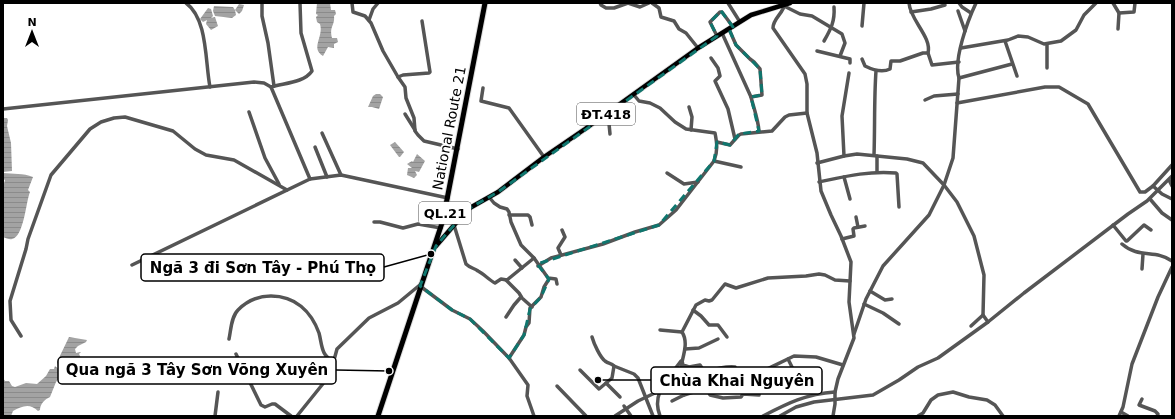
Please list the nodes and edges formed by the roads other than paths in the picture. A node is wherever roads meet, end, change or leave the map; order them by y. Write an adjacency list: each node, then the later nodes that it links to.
1 (186, 3): 54 (street)
2 (262, 3): 55 (street)
3 (300, 3): 55 (street)
4 (352, 3): 25 (street)
5 (378, 3): 25 (street)
6 (485, 3): 76 (highway, National Route 21 / QL.21)
7 (600, 3): 8 (street)
8 (650, 3): 38 (street)
9 (728, 3): 27 (street)
10 (790, 3): 18 (main road, ĐT.418)
11 (864, 3): 28 (street)
12 (909, 3): 22 (street)
13 (959, 3): 23 (street)
14 (976, 3): 23 (street)
15 (1096, 3): 37 (street)
16 (1113, 3): 24 (street)
17 (1135, 3): 24 (street)
18 (784, 4): 27 (main road, ĐT.418); 30 (street); 66 (street)
19 (945, 5): 22 (street)
20 (834, 7): 30 (street)
21 (958, 11): 32 (street)
22 (912, 12): 41 (street)
23 (971, 13): 32 (street)
24 (1119, 13): 31 (street)
25 (369, 20): 52 (street)
26 (422, 21): 52 (street)
27 (740, 22): 29 (main road, ĐT.418)
28 (862, 26)
29 (731, 28): 33 (main road, ĐT.418); 34 (street); 59 (street)
30 (832, 28): 35 (street); 42 (street)
31 (1118, 29)
32 (965, 30): 39 (street)
33 (722, 33): 34 (main road, ĐT.418); 59 (street)
34 (717, 36): 38 (main road, ĐT.418)
35 (824, 41)
36 (1005, 41): 37 (street); 39 (street); 47 (street)
37 (1047, 44): 48 (street)
38 (698, 48): 58 (main road, ĐT.418)
39 (961, 48): 45 (street)
40 (817, 51): 42 (street)
41 (928, 53): 45 (street); 49 (street)
42 (840, 56): 46 (street)
43 (711, 58): 73 (street)
44 (862, 59): 49 (street)
45 (958, 62): 53 (street)
46 (850, 63)
47 (1012, 64): 51 (street); 53 (street)
48 (1047, 68)
49 (876, 71): 78 (street)
50 (849, 73): 77 (street)
51 (1017, 76)
52 (398, 77): 69 (street)
53 (959, 78): 57 (street)
54 (210, 87): 55 (street); 63 (street)
55 (272, 87): 90 (street)
56 (483, 88): 79 (street)
57 (958, 94): 60 (street); 61 (street)
58 (634, 95): 65 (main road, ĐT.418); 68 (street)
59 (751, 97): 70 (street)
60 (925, 100)
61 (957, 103): 95 (street); 96 (street)
62 (689, 107): 68 (street)
63 (3, 109)
64 (249, 112): 94 (street)
65 (608, 113): 72 (street); 79 (main road, ĐT.418)
66 (807, 113): 70 (street); 81 (street)
67 (405, 114): 69 (street)
68 (691, 130): 74 (street)
69 (415, 131): 76 (street)
70 (759, 131): 73 (street)
71 (322, 132): 86 (street)
72 (610, 134)
73 (735, 139): 74 (street)
74 (717, 142): 80 (street)
75 (315, 147): 87 (street)
76 (458, 150): 101 (highway, National Route 21 / QL.21)
77 (844, 156): 78 (street); 81 (street)
78 (876, 156): 84 (street); 95 (street)
79 (544, 157): 100 (main road, ĐT.418)
80 (714, 161): 83 (street); 92 (street)
81 (817, 163): 93 (street)
82 (1172, 165): 96 (street)
83 (741, 167)
84 (877, 172): 88 (street); 105 (street)
85 (667, 173): 92 (street)
86 (341, 175): 87 (street); 101 (street)
87 (327, 176): 90 (street)
88 (844, 176): 93 (street); 102 (street)
89 (1172, 176): 91 (street)
90 (310, 179): 98 (street)
91 (1169, 180): 97 (street); 99 (street)
92 (698, 182): 122 (street)
93 (819, 182): 118 (street)
94 (279, 185): 98 (street); 151 (street)
95 (944, 185): 137 (street); 143 (street)
96 (1153, 186): 99 (street)
97 (1172, 186)
98 (287, 190): 126 (street)
99 (1157, 191): 103 (street); 104 (street)
100 (489, 197): 106 (street); 110 (main road, ĐT.418)
101 (448, 198): 115 (highway, National Route 21 / QL.21)
102 (850, 199)
103 (1150, 199): 108 (street); 111 (street)
104 (1172, 199)
105 (899, 207)
106 (509, 215): 112 (street); 123 (street)
107 (856, 217): 114 (street)
108 (1172, 220)
109 (374, 222): 115 (street)
110 (454, 225): 120 (main road, ĐT.418); 133 (street)
111 (1113, 225): 117 (street); 145 (street)
112 (532, 226)
113 (865, 226): 114 (street)
114 (858, 227): 118 (street)
115 (441, 228): 120 (highway, National Route 21 / QL.21)
116 (562, 230): 122 (street)
117 (1151, 230)
118 (842, 239): 134 (street)
119 (1122, 244): 121 (street)
120 (436, 246): 135 (highway, National Route 21 / QL.21)
121 (1143, 254): 125 (street); 130 (street)
122 (561, 255): 127 (street)
123 (534, 258): 127 (street); 129 (street)
124 (515, 260): 129 (street)
125 (1172, 261)
126 (132, 265)
127 (538, 266): 132 (street)
128 (1172, 267): 131 (street)
129 (522, 268): 133 (street)
130 (1142, 269)
131 (1170, 276): 178 (street)
132 (549, 279): 136 (street); 141 (street)
133 (506, 280): 138 (street)
134 (850, 281): 142 (street); 150 (street)
135 (422, 284): 158 (street); 161 (street); 182 (highway, National Route 21 / QL.21)
136 (557, 284)
137 (870, 291): 139 (street); 140 (street)
138 (521, 297): 141 (street); 144 (street)
139 (892, 300)
140 (864, 304): 146 (street); 150 (street)
141 (532, 307): 158 (street)
142 (693, 310): 149 (street); 152 (street)
143 (983, 315): 145 (street); 147 (street)
144 (506, 317)
145 (988, 322): 172 (street)
146 (899, 324)
147 (971, 326)
148 (660, 330): 149 (street)
149 (682, 332): 156 (street)
150 (854, 334): 162 (street)
151 (20, 336)
152 (726, 337)
153 (592, 338): 163 (street)
154 (229, 339): 161 (street)
155 (718, 339): 156 (street)
156 (685, 349): 160 (street)
157 (236, 354): 180 (street)
158 (509, 358): 183 (street)
159 (788, 359): 162 (street); 164 (street); 166 (street)
160 (682, 360): 166 (street); 169 (street); 171 (street)
161 (334, 361): 181 (street)
162 (843, 365): 172 (street)
163 (614, 366): 167 (street); 174 (street)
164 (793, 369)
165 (580, 370): 167 (street)
166 (760, 378): 171 (street)
167 (606, 383): 173 (street)
168 (557, 386): 184 (street)
169 (659, 391): 174 (street); 188 (street)
170 (218, 392): 179 (street)
171 (684, 395): 176 (street)
172 (835, 395): 189 (street); 190 (street); 191 (street)
173 (620, 398)
174 (645, 398): 177 (street); 187 (street)
175 (1142, 399): 195 (street)
176 (672, 401)
177 (626, 407): 185 (street); 186 (street)
178 (1120, 414): 194 (street)
179 (215, 416)
180 (291, 416)
181 (297, 416)
182 (378, 416)
183 (534, 416)
184 (586, 416)
185 (615, 416)
186 (631, 416)
187 (653, 416)
188 (660, 416)
189 (763, 416)
190 (780, 416)
191 (833, 416)
192 (918, 416): 193 (street)
193 (1003, 416)
194 (1128, 416)
195 (1157, 416)

